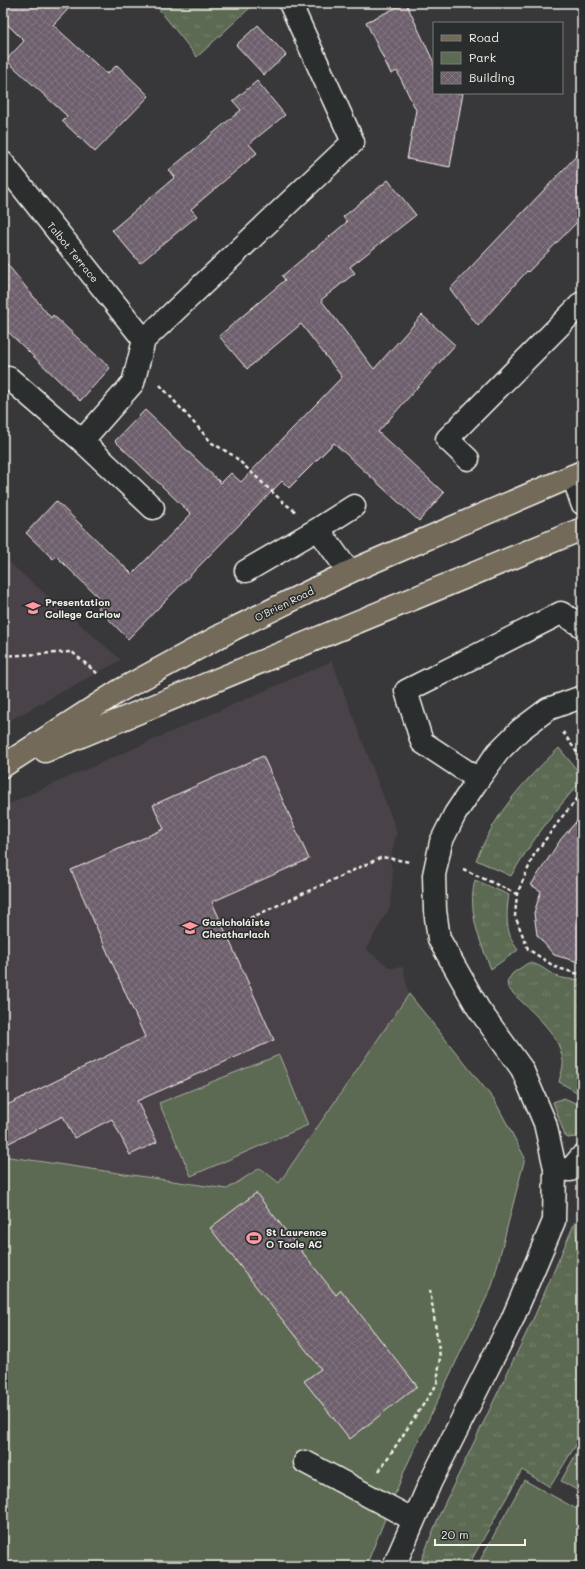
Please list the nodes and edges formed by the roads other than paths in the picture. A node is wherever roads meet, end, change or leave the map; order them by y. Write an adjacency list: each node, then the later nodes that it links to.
1 (290, 3): 4 (street)
2 (3, 163): 4 (street, Talbot Terrace)
3 (582, 303): 7 (street)
4 (141, 350): 6 (street)
5 (9, 378): 6 (street)
6 (82, 441): 11 (street)
7 (468, 459)
8 (577, 474): 9 (street); 15 (main road, O'Brien Road)
9 (582, 503)
10 (354, 506): 12 (street)
11 (153, 508)
12 (318, 529): 14 (street); 15 (street)
13 (582, 529): 18 (main road, O'Brien Road)
14 (246, 570)
15 (349, 572): 18 (main road, O'Brien Road)
16 (582, 626): 19 (street)
17 (582, 697): 19 (street)
18 (3, 767)
19 (478, 779): 21 (street)
20 (582, 1156): 21 (street)
21 (555, 1168): 23 (street)
22 (305, 1462): 23 (street)
23 (414, 1520): 24 (street)
24 (394, 1566)

